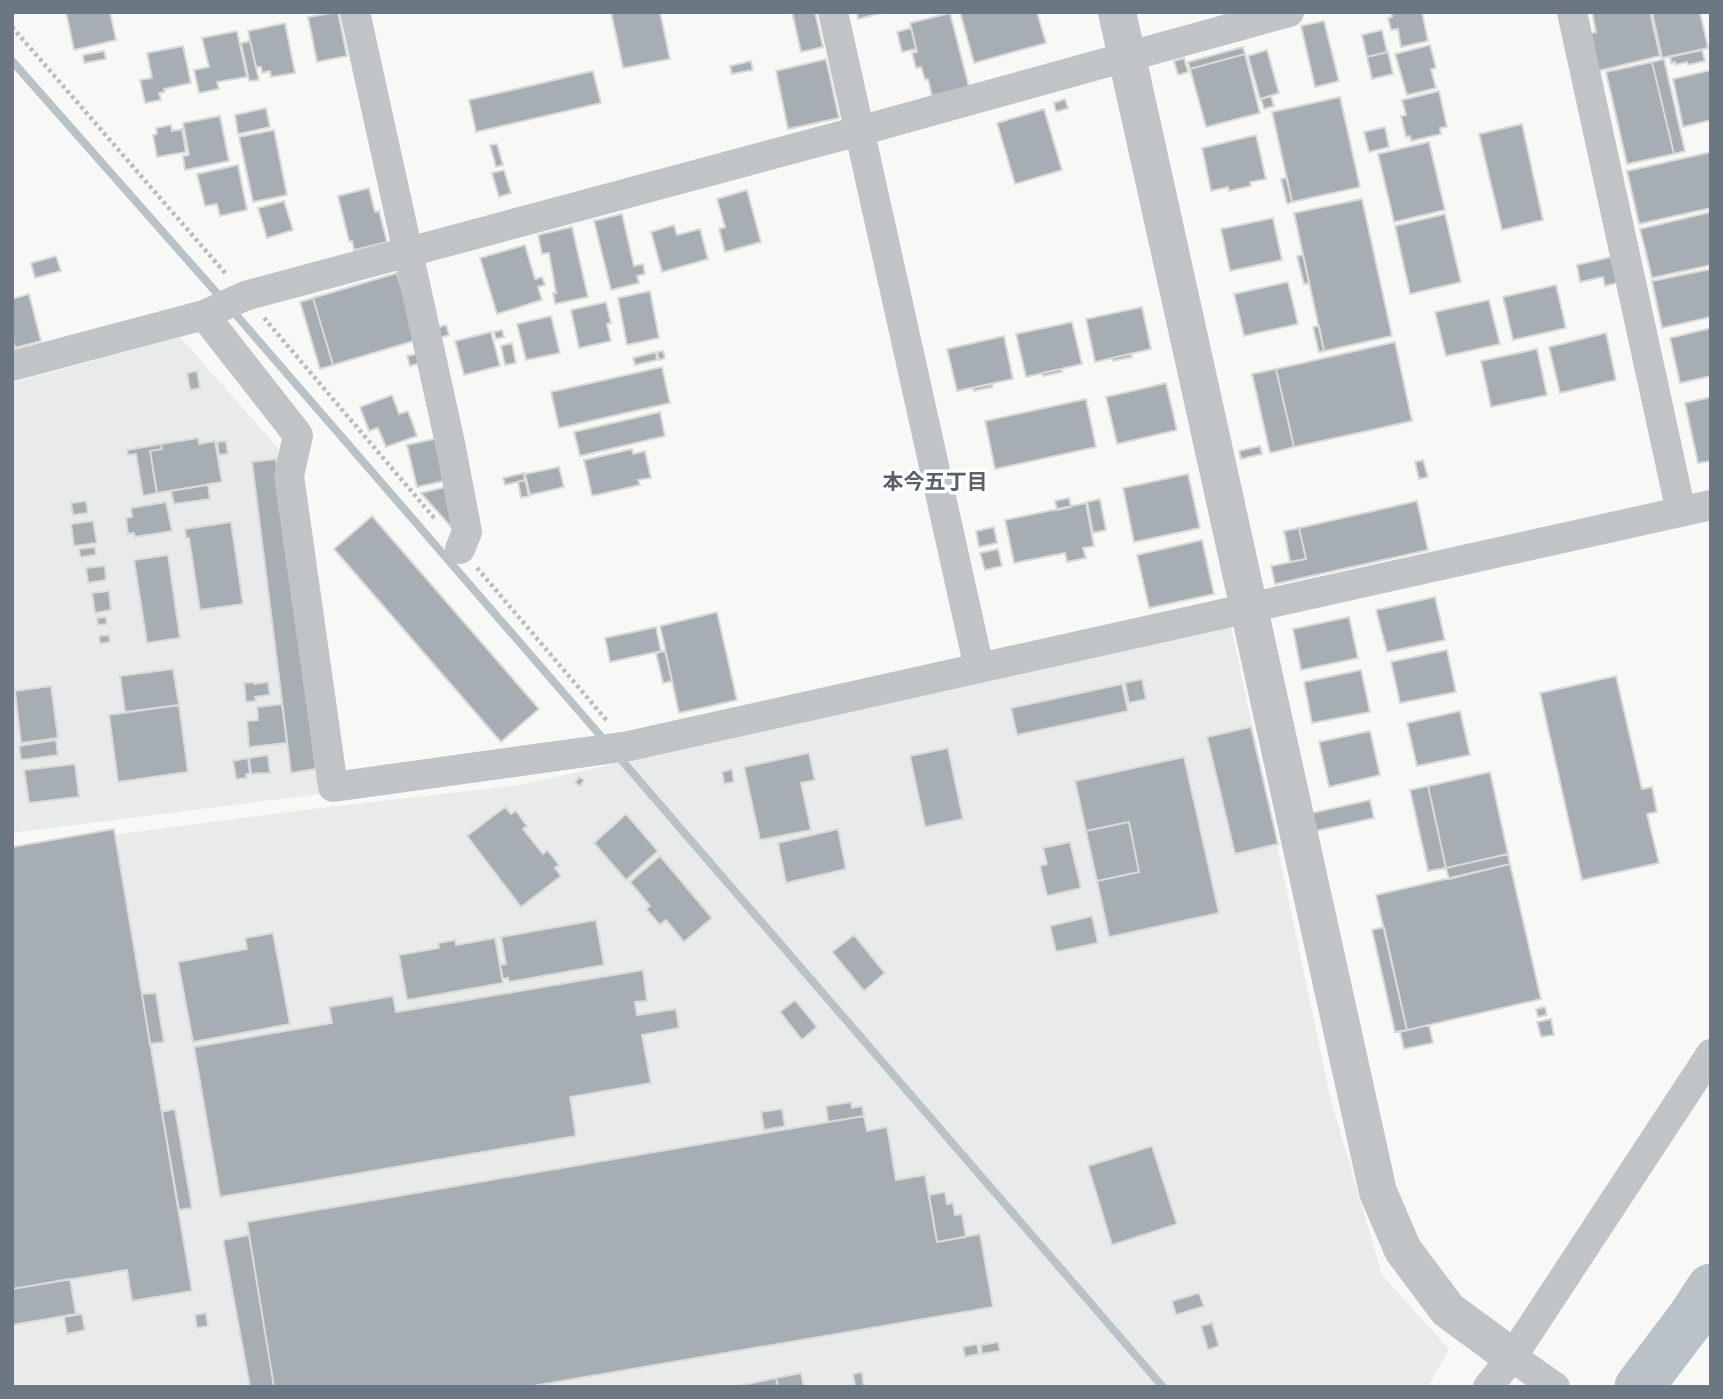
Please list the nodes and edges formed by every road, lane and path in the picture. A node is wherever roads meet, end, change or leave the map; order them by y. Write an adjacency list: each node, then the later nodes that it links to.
1 (355, 12): 9 (street)
2 (833, 12): 8 (street)
3 (1117, 12): 7 (street)
4 (1289, 12): 7 (street)
5 (1572, 12): 14 (street)
6 (12, 27): 10 (path)
7 (1127, 58): 8 (street); 16 (street)
8 (859, 131): 9 (street); 17 (street)
9 (409, 252): 10 (street); 15 (street)
10 (245, 296): 11 (street); 15 (path)
11 (204, 315): 12 (street); 18 (street)
12 (12, 366)
13 (1711, 505): 14 (street)
14 (1681, 512): 16 (street)
15 (460, 548): 18 (path)
16 (1249, 607): 17 (street); 20 (street)
17 (979, 668): 18 (street)
18 (629, 746)
19 (1711, 1055): 20 (street)
20 (1533, 1372): 21 (street)
21 (1488, 1387)

